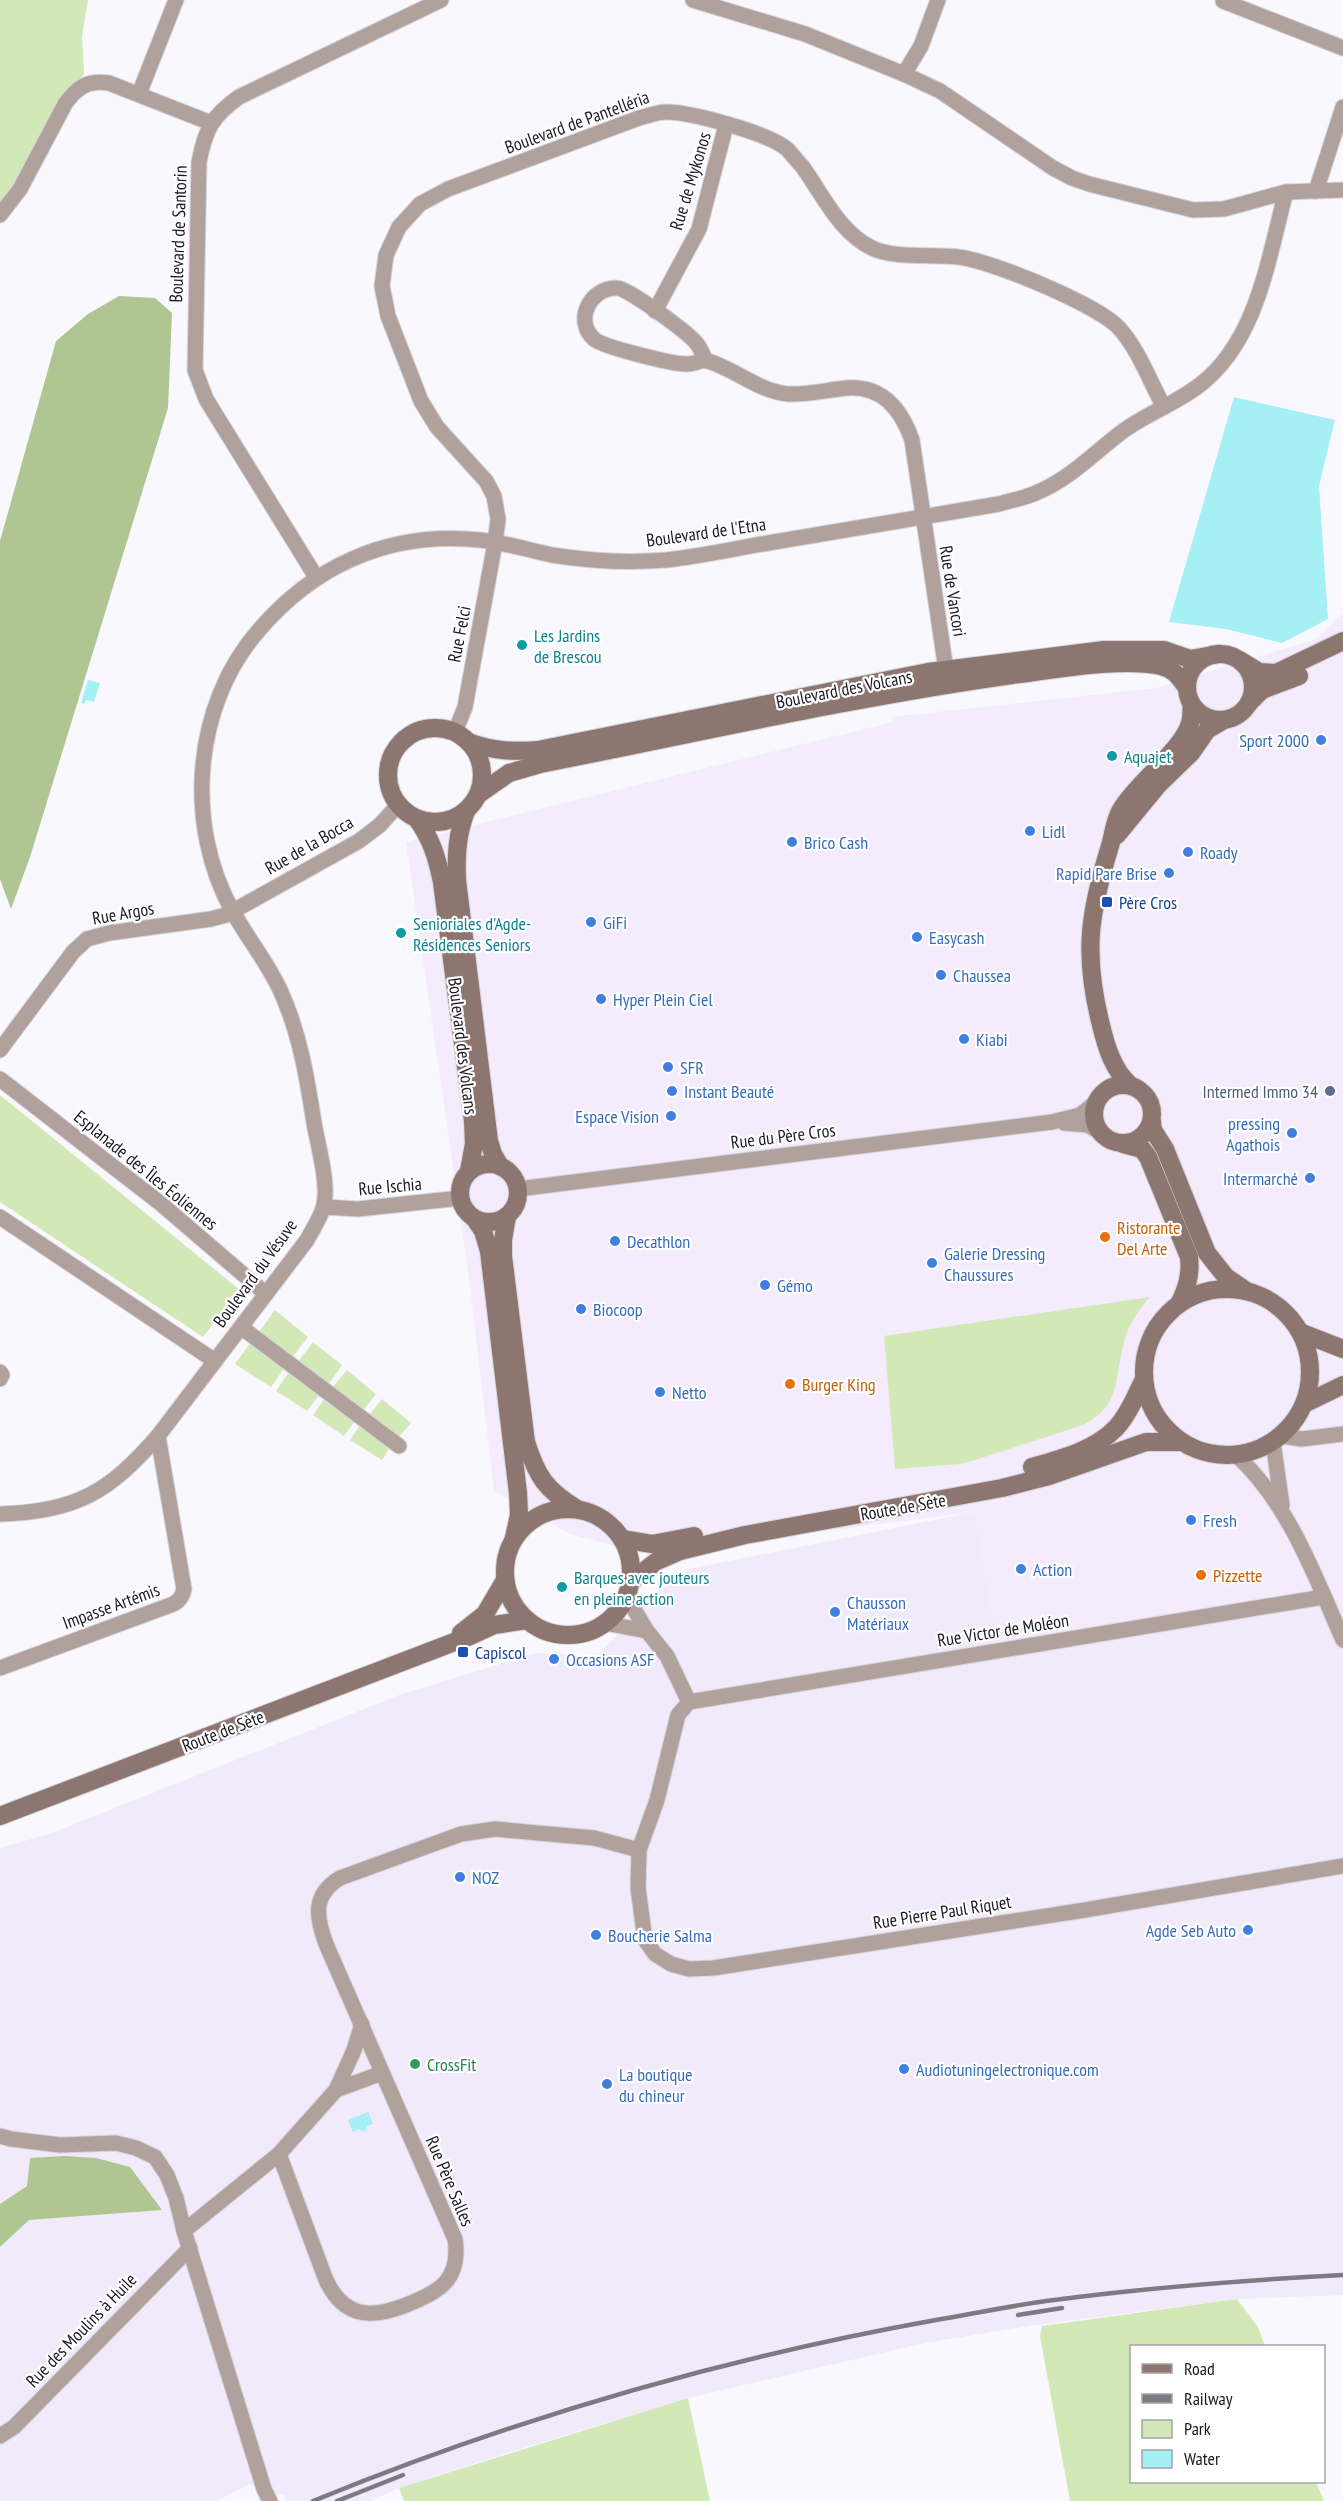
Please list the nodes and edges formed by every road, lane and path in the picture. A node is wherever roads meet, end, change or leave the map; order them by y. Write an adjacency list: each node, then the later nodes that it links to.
1 (176, 0): 8 (street)
2 (441, 0): 10 (street, Boulevard de Santorin)
3 (693, 0): 7 (street)
4 (939, 0): 7 (street)
5 (1223, 1): 6 (street)
6 (1343, 48)
7 (904, 74): 14 (street)
8 (139, 94): 10 (street); 15 (street)
9 (1343, 106): 13 (street)
10 (211, 123): 21 (street, Boulevard de Santorin)
11 (726, 125): 16 (street, Rue de Mykonos); 18 (street, Boulevard de Pantelléria); 20 (street, Boulevard de Pantelléria)
12 (1343, 190): 13 (street)
13 (1316, 191): 14 (street)
14 (1286, 192): 18 (street, Boulevard de l'Etna)
15 (0, 215)
16 (655, 311): 17 (street); 17 (street)
17 (706, 360): 19 (street, Rue de Vancori)
18 (1164, 407): 19 (street, Boulevard de l'Etna)
19 (924, 517): 20 (street, Boulevard de l'Etna); 25 (street, Rue de Vancori)
20 (495, 543): 21 (street, Boulevard de l'Etna); 29 (street, Rue Felci)
21 (316, 577): 36 (street, Boulevard de l'Etna)
22 (1343, 641): 24 (street)
23 (1343, 654): 27 (street)
24 (1228, 656): 25 (street, Boulevard des Volcans); 26 (street); 27 (street)
25 (946, 670): 30 (street, Boulevard des Volcans)
26 (1189, 696): 28 (street); 31 (street, Boulevard des Volcans); 35 (street)
27 (1249, 704): 28 (street)
28 (1224, 720): 35 (street)
29 (455, 732): 30 (street); 32 (street)
30 (471, 744): 31 (street)
31 (479, 794): 33 (street)
32 (398, 805): 34 (street); 36 (street, Rue de la Bocca)
33 (466, 811): 34 (street); 46 (street, Boulevard des Volcans)
34 (417, 819): 47 (street, Boulevard des Volcans)
35 (1111, 844): 37 (street)
36 (232, 911): 38 (street, Rue Argos); 50 (street, Boulevard du Vésuve)
37 (1106, 1044): 40 (street); 41 (street)
38 (0, 1050)
39 (0, 1079): 55 (street, Esplanade des Îles Éoliennes)
40 (1130, 1085): 41 (street); 43 (street)
41 (1099, 1098): 42 (street, Rue du Père Cros); 44 (street)
42 (1052, 1122): 44 (street, Rue du Père Cros); 48 (street, Rue du Père Cros)
43 (1152, 1122): 45 (street); 54 (street)
44 (1100, 1132): 45 (street)
45 (1123, 1143): 56 (street)
46 (500, 1166): 47 (street); 48 (street)
47 (469, 1172): 49 (street)
48 (518, 1189): 51 (street)
49 (460, 1198): 50 (street, Rue Ischia); 53 (street)
50 (324, 1207): 55 (street, Boulevard du Vésuve)
51 (507, 1216): 53 (street); 72 (street)
52 (0, 1217): 60 (street)
53 (475, 1219): 76 (street)
54 (1245, 1290): 56 (street); 58 (street)
55 (266, 1294): 57 (street, Boulevard du Vésuve)
56 (1179, 1304): 63 (street)
57 (241, 1327): 60 (street, Boulevard du Vésuve); 70 (street)
58 (1302, 1334): 59 (street); 65 (street)
59 (1343, 1349)
60 (214, 1361): 67 (street, Boulevard du Vésuve)
61 (0, 1372): 62 (street)
62 (0, 1379)
63 (1144, 1379): 69 (street); 75 (street, Route de Sète)
64 (1343, 1385): 65 (street)
65 (1305, 1403): 68 (street)
66 (1343, 1434): 68 (street)
67 (158, 1436): 74 (street, Boulevard du Vésuve); 85 (street, Impasse Artémis)
68 (1278, 1439): 71 (street); 73 (street)
69 (1181, 1442): 71 (street); 78 (street, Route de Sète)
70 (399, 1446)
71 (1236, 1455): 73 (street)
72 (579, 1509): 75 (street); 76 (street)
73 (1283, 1511): 79 (street)
74 (0, 1514)
75 (622, 1539): 78 (street)
76 (513, 1540): 77 (street)
77 (505, 1580): 80 (street); 84 (street, Route de Sète)
78 (628, 1589): 81 (street); 82 (street)
79 (1323, 1597): 83 (street); 86 (street, Rue Victor de Moléon)
80 (527, 1620): 81 (street); 84 (street, Route de Sète)
81 (604, 1623): 82 (street)
82 (647, 1631): 86 (street)
83 (1343, 1640)
84 (446, 1644): 87 (street, Route de Sète)
85 (0, 1668)
86 (689, 1701): 88 (street)
87 (0, 1816)
88 (639, 1850): 89 (street, Rue Pierre Paul Riquet); 90 (street, Rue Père Salles)
89 (1343, 1866)
90 (362, 2024): 91 (street, Rue Père Salles); 92 (street)
91 (382, 2073): 92 (street); 94 (street, Rue Père Salles)
92 (336, 2090): 94 (street)
93 (0, 2136): 95 (street)
94 (279, 2154): 95 (street)
95 (184, 2231): 96 (street)
96 (190, 2248): 97 (street, Rue des Moulins à Huile); 98 (street)
97 (0, 2436)
98 (269, 2500)

